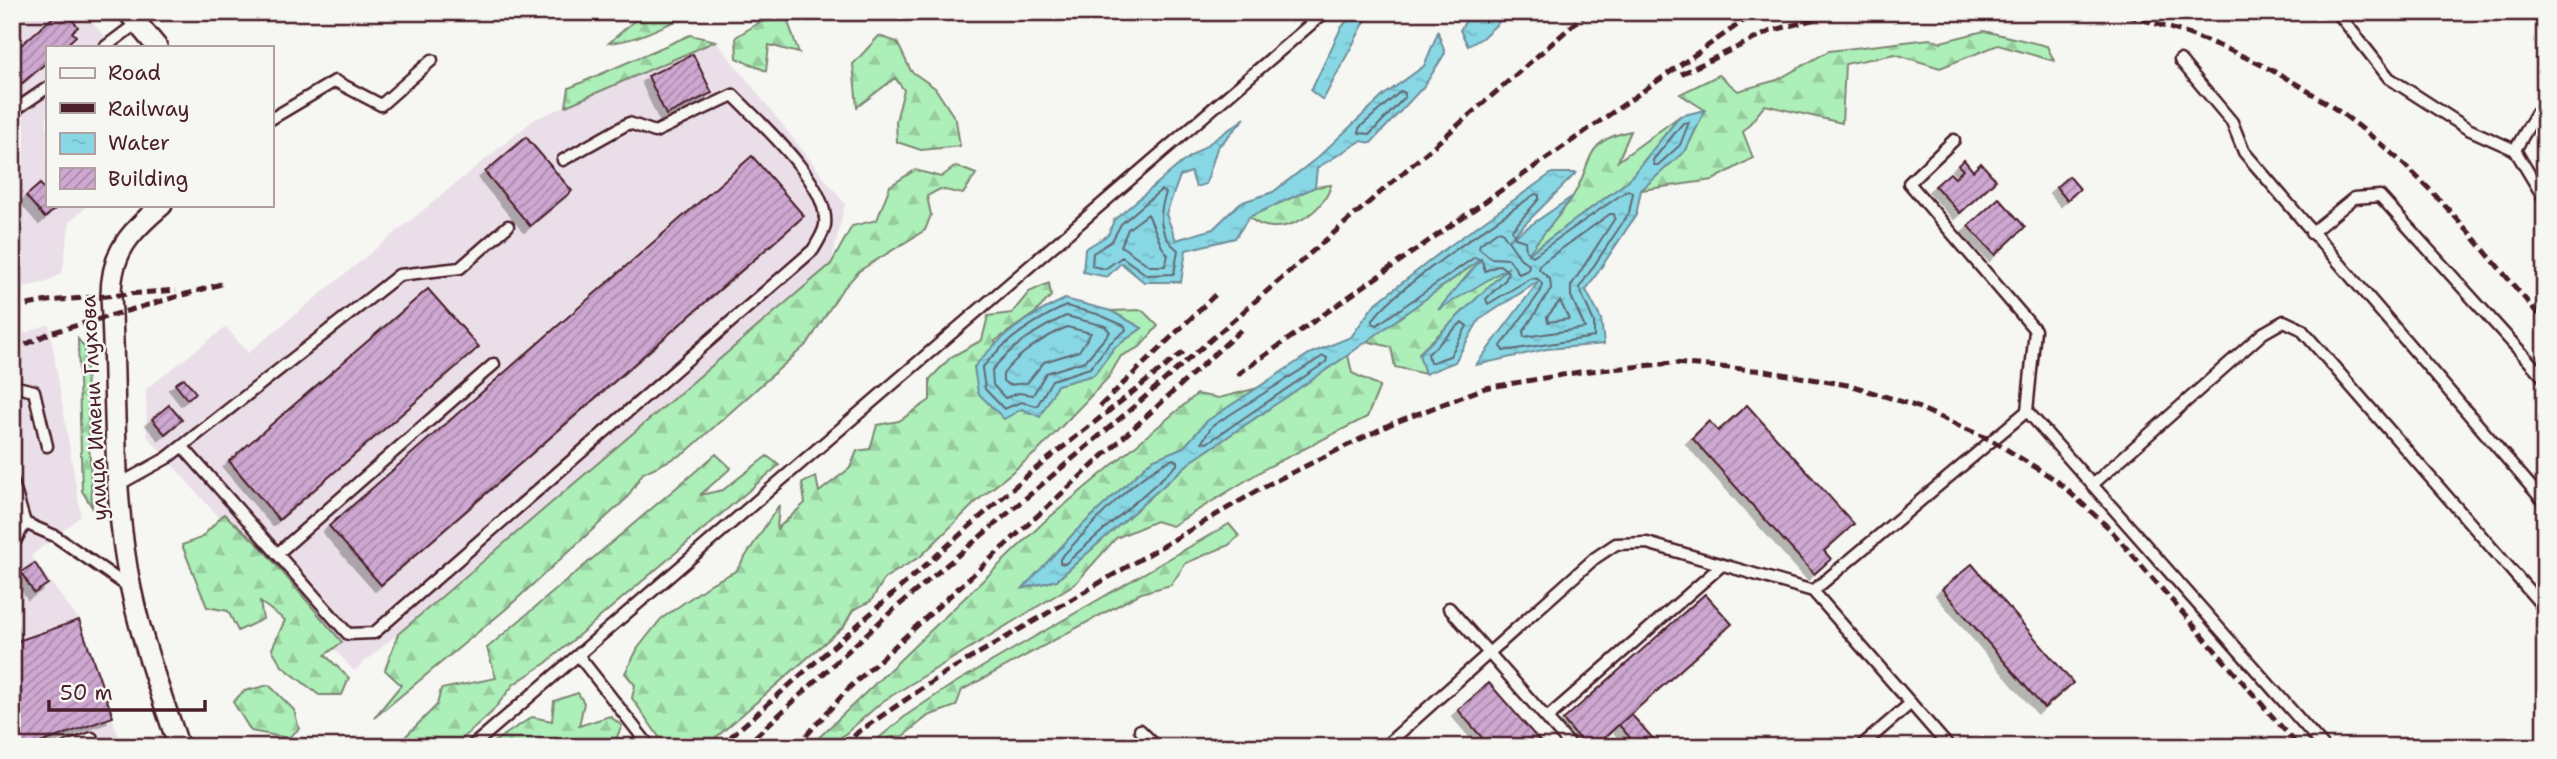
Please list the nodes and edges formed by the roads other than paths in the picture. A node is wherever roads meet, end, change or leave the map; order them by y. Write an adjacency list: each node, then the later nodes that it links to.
1 (1325, 12): 38 (lane)
2 (2337, 12): 13 (lane)
3 (132, 18): 4 (lane); 5 (street)
4 (106, 46)
5 (156, 46)
6 (432, 60): 11 (lane)
7 (2180, 60): 18 (lane)
8 (46, 89): 10 (lane)
9 (2545, 107): 13 (lane)
10 (12, 112)
11 (273, 118)
12 (1954, 140): 22 (lane)
13 (2515, 150): 15 (lane)
14 (563, 160): 31 (lane)
15 (2545, 200)
16 (161, 206): 27 (street, улица Имени Глухова)
17 (508, 226): 24 (lane)
18 (2311, 233): 20 (lane); 28 (lane)
19 (494, 364): 31 (lane)
20 (2545, 379)
21 (12, 386): 23 (lane)
22 (2027, 411): 26 (lane); 34 (lane)
23 (47, 446)
24 (182, 446): 27 (lane); 31 (lane)
25 (12, 480): 29 (lane)
26 (2092, 485): 36 (lane); 52 (lane)
27 (118, 486): 33 (street, улица Имени Глухова)
28 (2545, 503)
29 (25, 523): 30 (lane); 33 (lane)
30 (12, 547)
31 (277, 554)
32 (1722, 565): 34 (lane); 37 (lane); 40 (lane)
33 (131, 588): 44 (street, улица Имени Глухова)
34 (1813, 591): 39 (lane)
35 (1449, 608): 37 (lane)
36 (2545, 609)
37 (1489, 652): 40 (lane); 48 (lane)
38 (578, 655): 45 (lane); 46 (lane)
39 (1911, 703): 50 (lane); 51 (lane)
40 (1546, 718): 49 (lane)
41 (1140, 730): 47 (lane)
42 (92, 738): 43 (lane)
43 (66, 747)
44 (179, 747)
45 (471, 747)
46 (650, 747)
47 (1157, 747)
48 (1384, 747)
49 (1572, 747)
50 (1860, 747)
51 (1950, 747)
52 (2324, 747)

